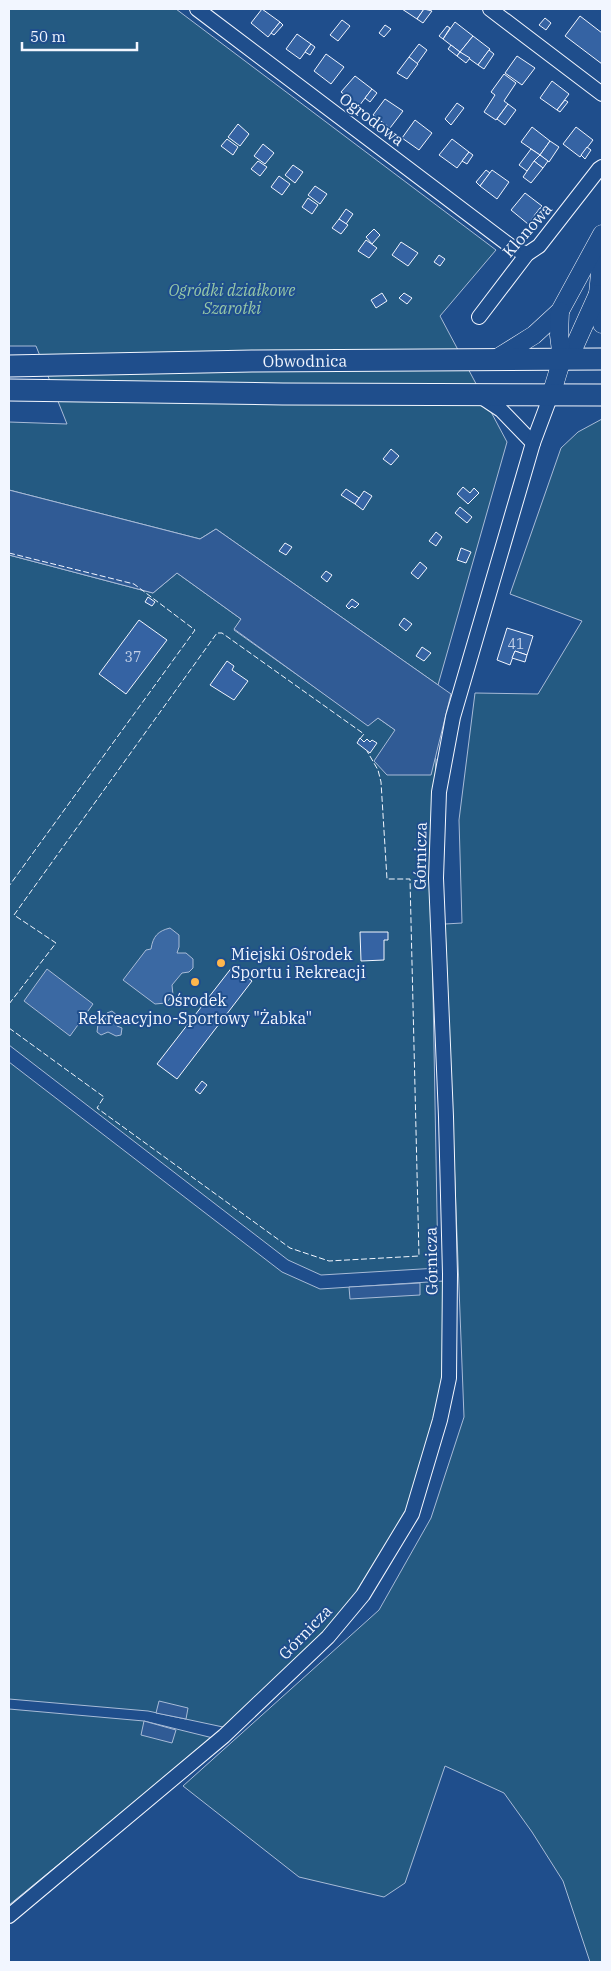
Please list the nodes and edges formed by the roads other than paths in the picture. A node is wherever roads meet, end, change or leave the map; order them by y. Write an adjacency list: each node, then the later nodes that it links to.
1 (197, 9): 7 (street, Ogrodowa)
2 (490, 9): 3 (street)
3 (602, 94)
4 (602, 168): 7 (street, Klonowa)
5 (602, 234): 9 (street)
6 (602, 252): 8 (street)
7 (527, 254): 10 (street, Klonowa)
8 (598, 294): 11 (street); 12 (street)
9 (560, 311): 12 (street); 14 (street)
10 (479, 317)
11 (602, 324)
12 (562, 359): 13 (main road, Obwodnica); 14 (main road, Obwodnica); 17 (street)
13 (602, 359)
14 (494, 360): 15 (main road, Obwodnica)
15 (9, 366)
16 (9, 390): 19 (main road, Obwodnica)
17 (551, 395): 18 (main road, Obwodnica); 19 (main road, Obwodnica); 20 (street, Górnicza)
18 (602, 395)
19 (480, 396): 20 (street)
20 (534, 443): 21 (street, Górnicza)
21 (9, 1916)

